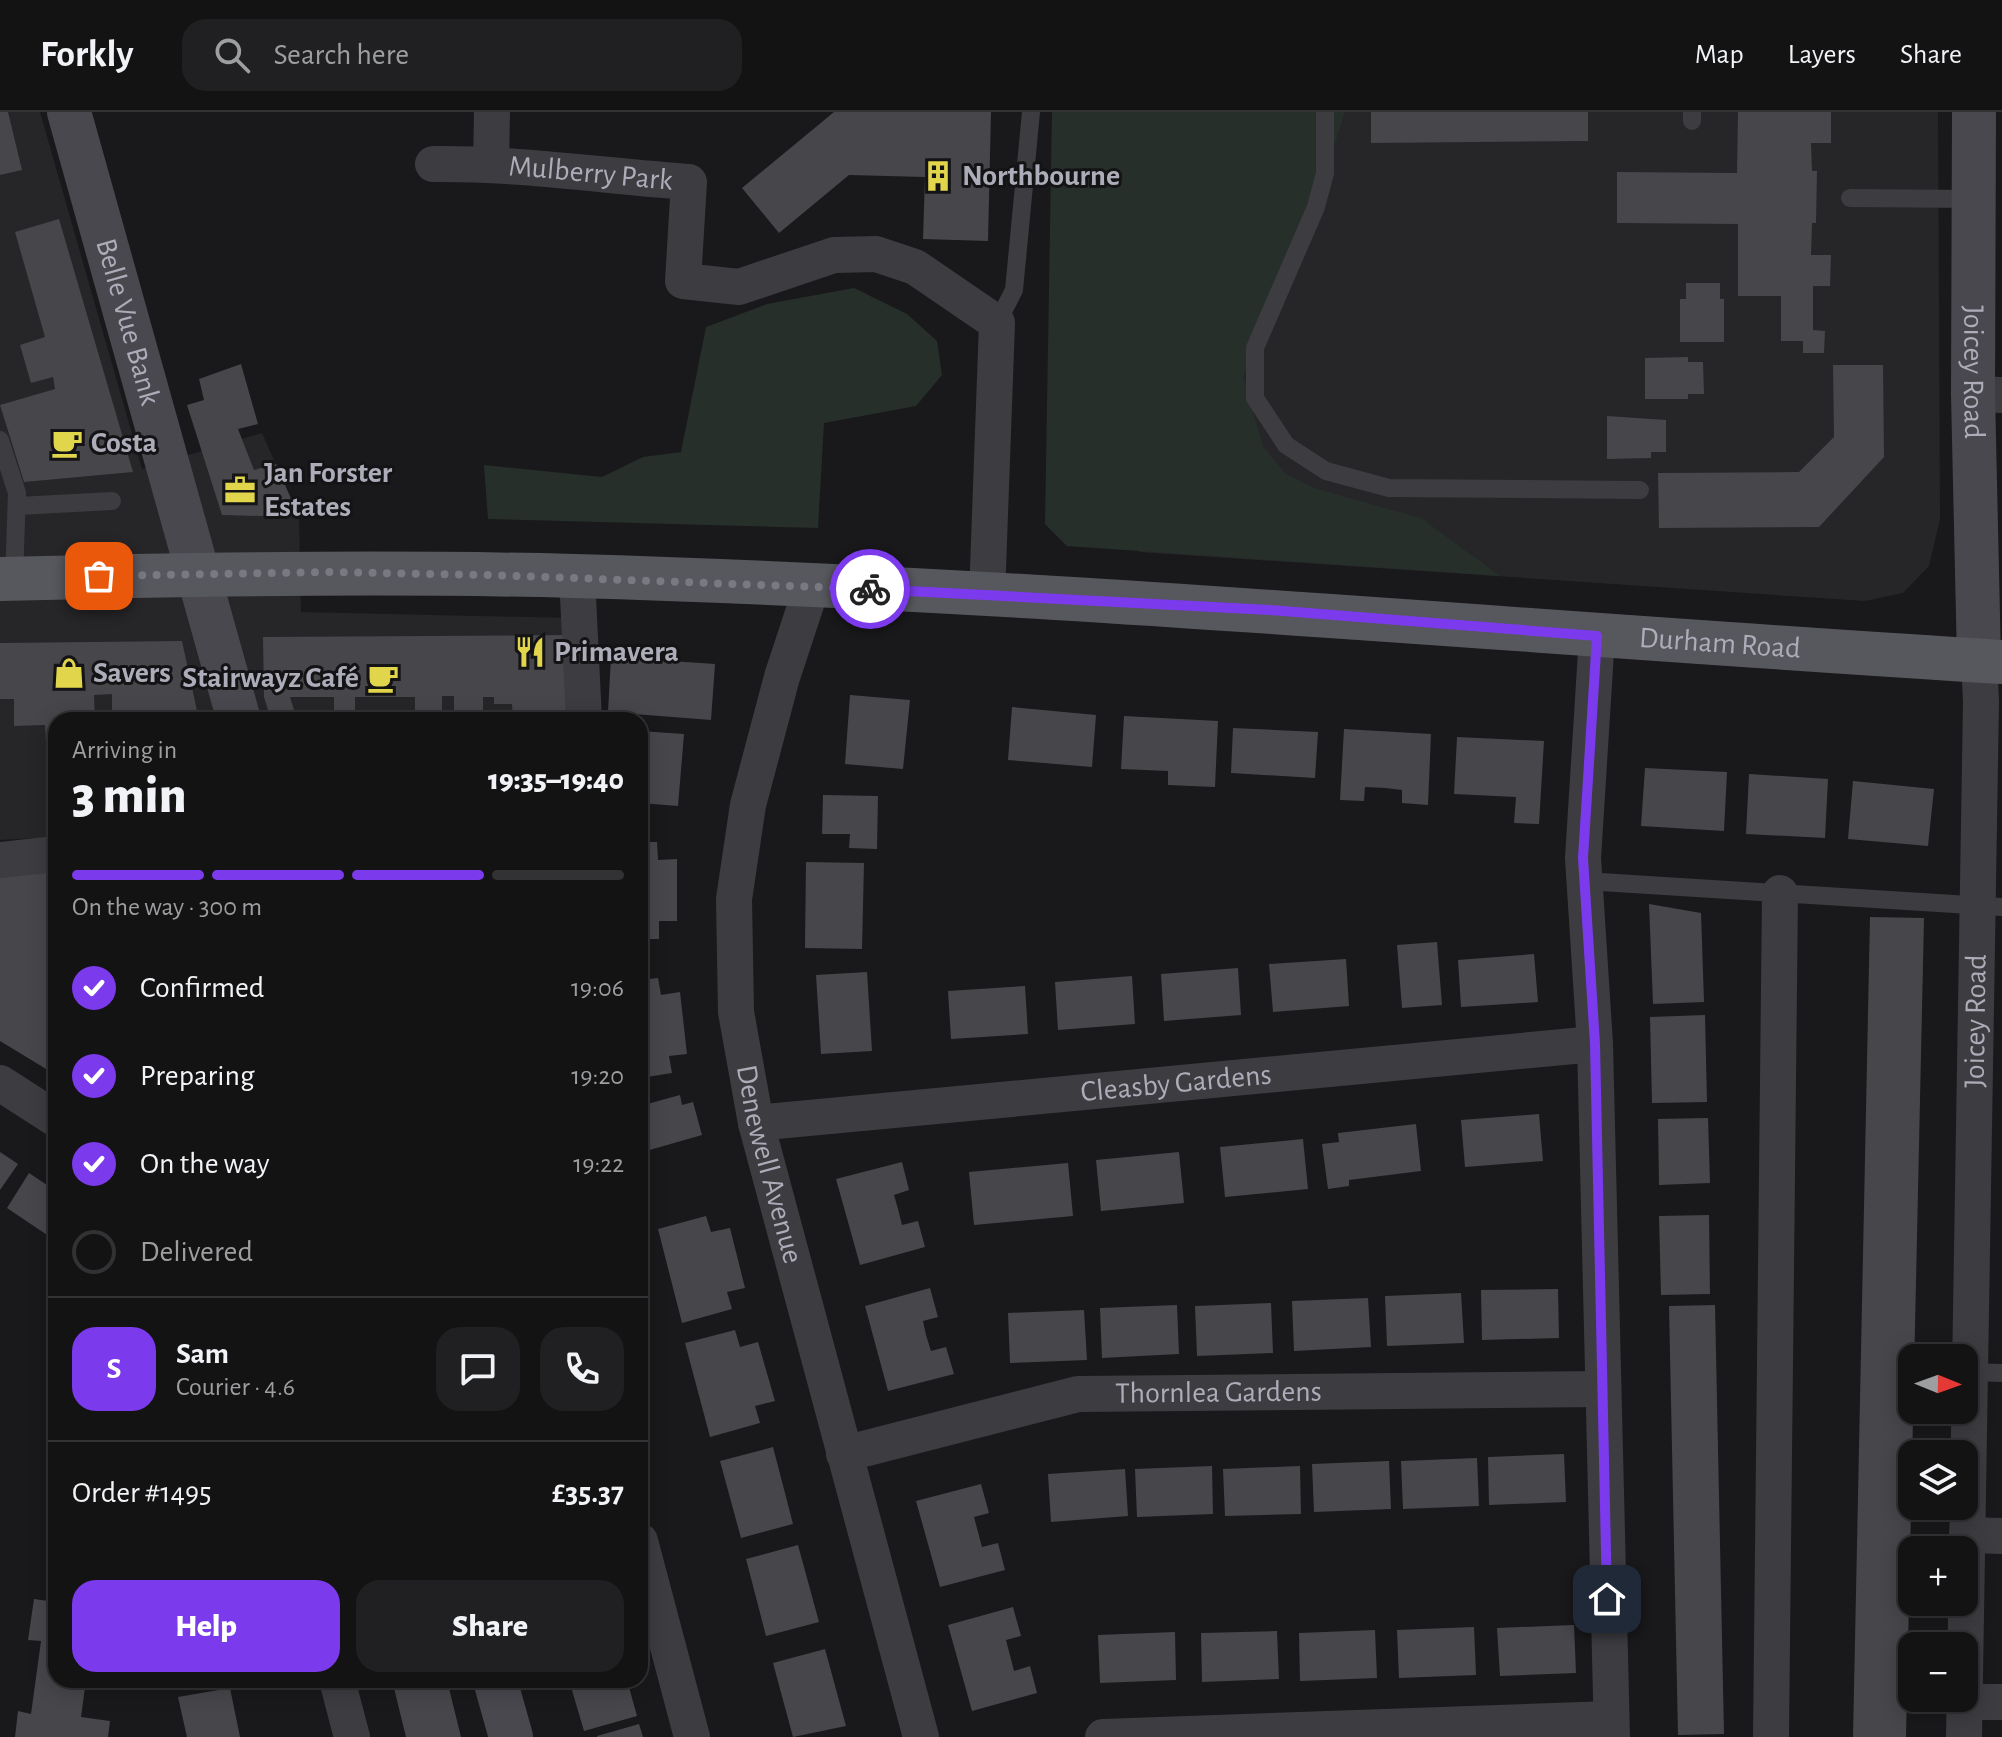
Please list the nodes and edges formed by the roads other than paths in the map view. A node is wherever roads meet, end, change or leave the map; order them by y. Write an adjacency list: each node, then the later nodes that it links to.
1 (69, 112): 16 (street, Belle Vue Bank)
2 (492, 112): 6 (street, Mulberry Park)
3 (1031, 112): 10 (lane)
4 (1325, 112): 13 (lane)
5 (1974, 112): 9 (street, Joicey Road)
6 (491, 163): 7 (street, Mulberry Park); 10 (street, Mulberry Park)
7 (433, 164)
8 (1850, 198): 9 (lane)
9 (1988, 201): 11 (street, Joicey Road)
10 (997, 323): 20 (street)
11 (1988, 395): 22 (street, Joicey Road)
12 (0, 440): 15 (lane)
13 (1640, 490)
14 (112, 501): 15 (lane)
15 (18, 506): 18 (lane)
16 (201, 576): 17 (main road, Durham Road); 18 (main road, Durham Road); 23 (street, Belle Vue Bank)
17 (577, 576): 19 (main road, Durham Road); 24 (street)
18 (7, 579)
19 (812, 586): 20 (main road, Durham Road); 34 (street, Denewell Avenue)
20 (987, 596): 21 (main road, Durham Road)
21 (1597, 636): 22 (main road, Durham Road); 27 (street)
22 (1990, 661): 29 (street, Joicey Road)
23 (237, 712)
24 (584, 712)
25 (48, 855): 26 (street)
26 (0, 860)
27 (1585, 881): 28 (lane); 30 (street)
28 (1780, 893): 29 (lane); 51 (street)
29 (1990, 906): 31 (street, Joicey Road)
30 (1595, 1044): 34 (street, Cleasby Gardens); 37 (street)
31 (1988, 1066): 35 (street, Joicey Road)
32 (0, 1083): 33 (street)
33 (48, 1114)
34 (756, 1123): 38 (street, Denewell Avenue)
35 (1987, 1230): 36 (street, Joicey Road)
36 (1986, 1373): 39 (street, Joicey Road)
37 (1601, 1389): 38 (street, Thornlea Gardens); 45 (street)
38 (844, 1454): 49 (street, Denewell Avenue)
39 (1984, 1536): 44 (street, Joicey Road)
40 (648, 1571): 48 (street)
41 (339, 1688): 46 (street)
42 (497, 1688): 47 (street)
43 (2002, 1702): 44 (street)
44 (1965, 1720)
45 (1611, 1728): 50 (street)
46 (352, 1737)
47 (511, 1737)
48 (692, 1737)
49 (921, 1737)
50 (1103, 1737)
51 (1771, 1737)

